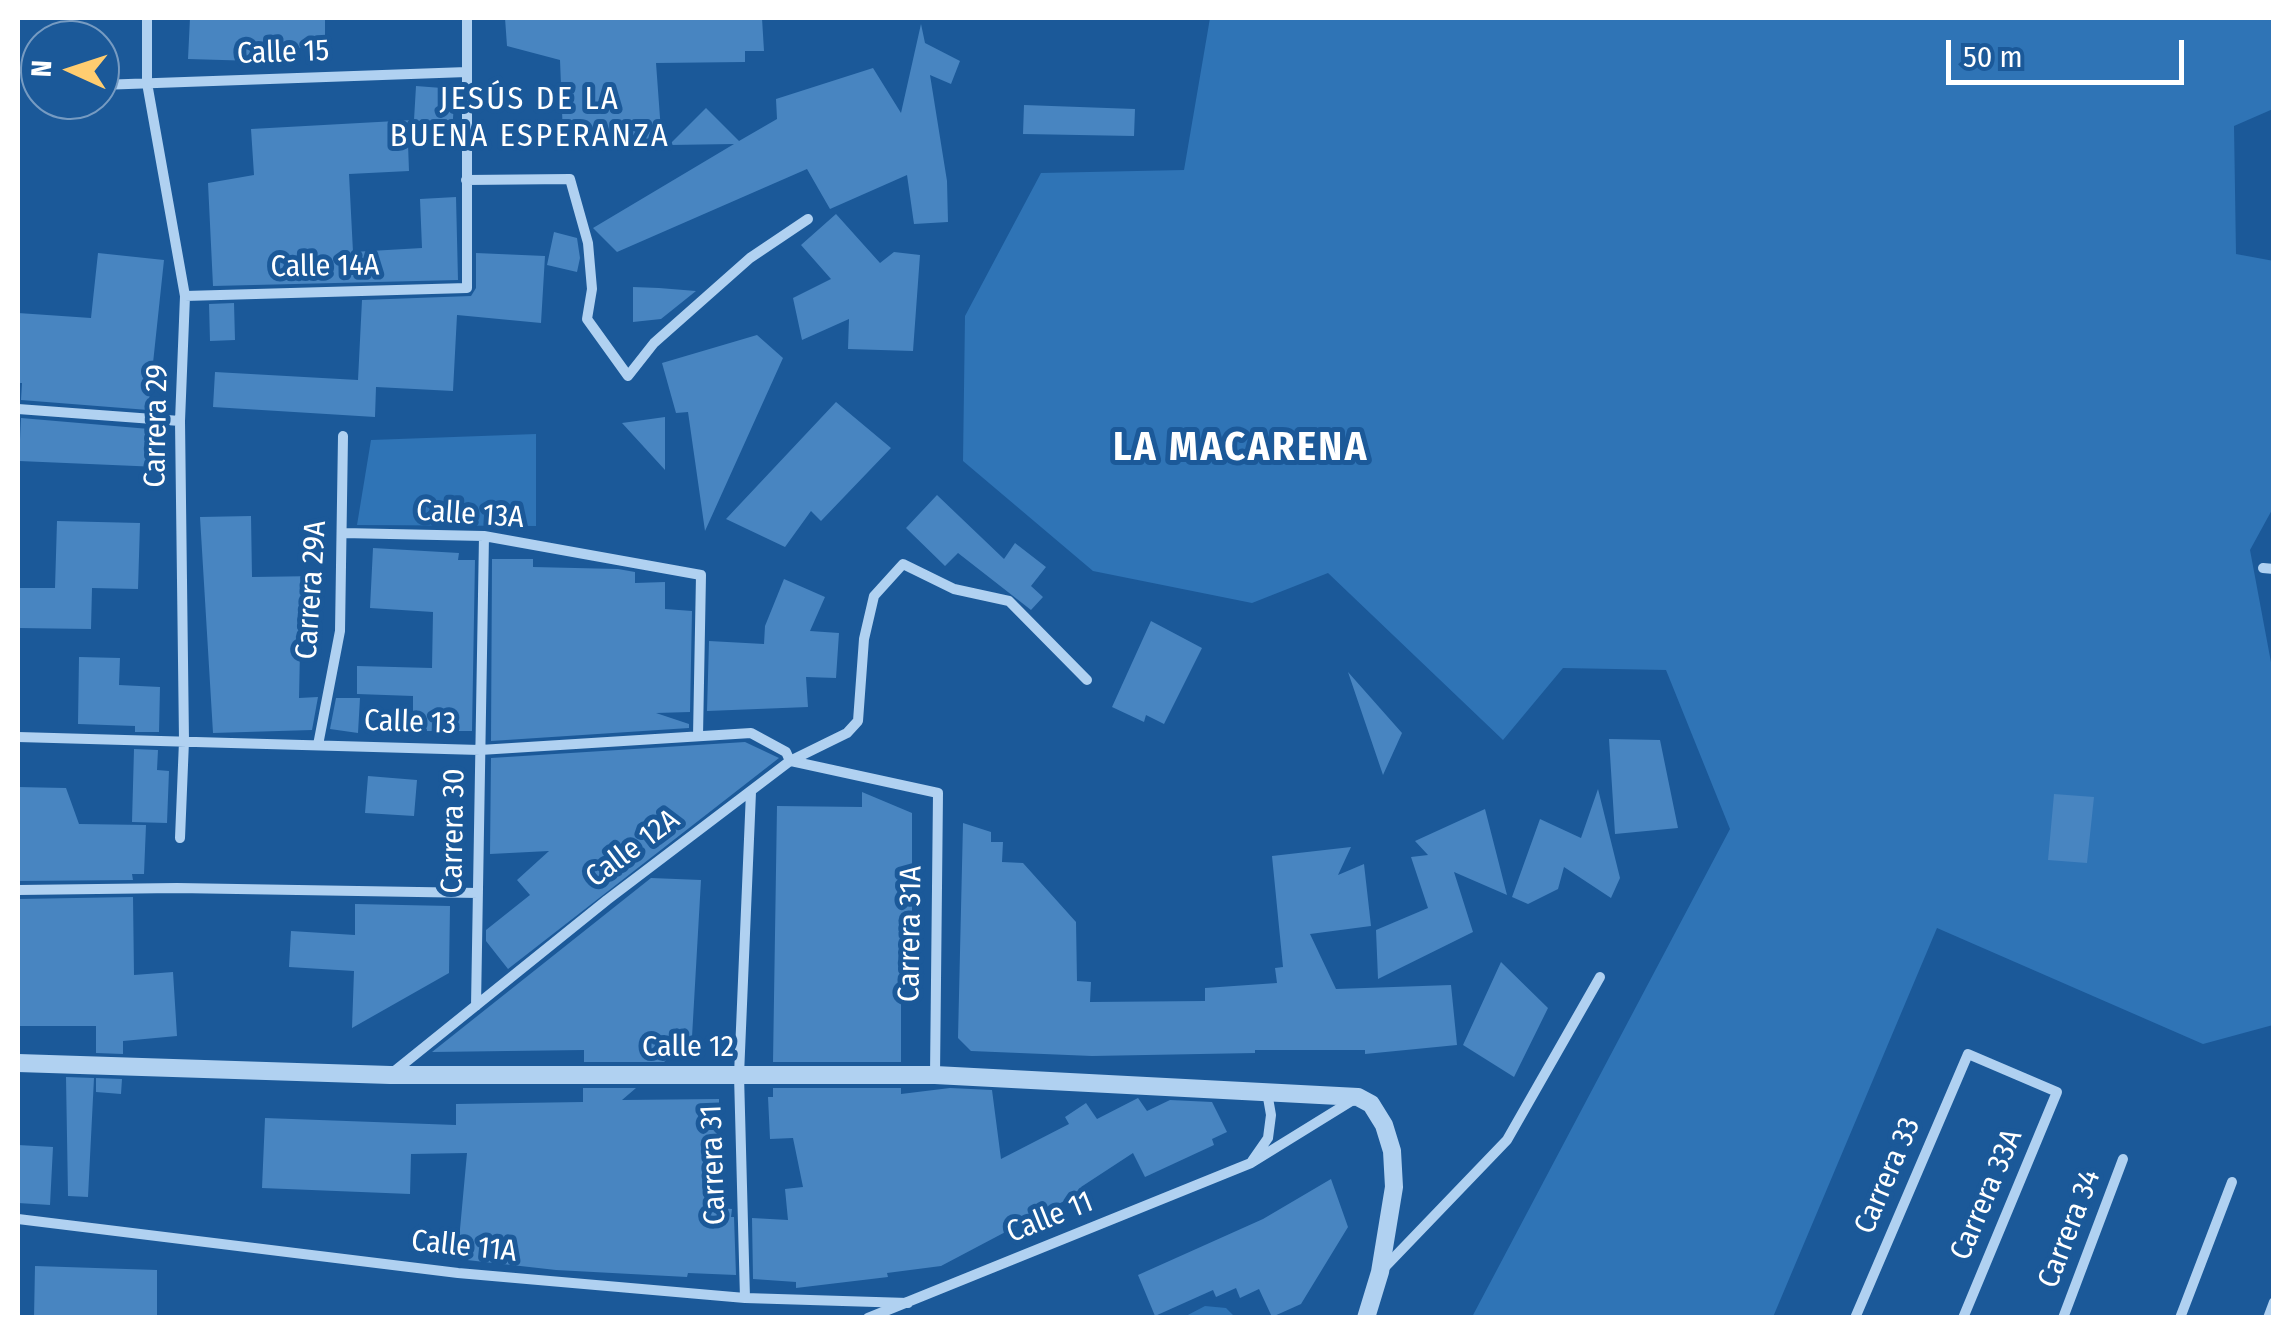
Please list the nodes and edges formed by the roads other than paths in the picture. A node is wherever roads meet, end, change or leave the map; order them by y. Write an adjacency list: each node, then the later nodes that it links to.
1 (147, 18): 4 (street, Carrera 29)
2 (467, 18): 3 (street)
3 (467, 72): 4 (street, Calle 15); 6 (street)
4 (148, 83): 5 (street, Calle 15); 8 (street, Carrera 29)
5 (120, 84)
6 (466, 180): 7 (street); 8 (street, Calle 14A)
7 (808, 220)
8 (184, 296): 10 (street, Carrera 29)
9 (18, 410): 10 (street)
10 (180, 421): 17 (street, Carrera 29)
11 (342, 436): 12 (street, Carrera 29A)
12 (343, 533): 13 (street, Calle 13A); 18 (street, Carrera 29A)
13 (484, 536): 15 (street, Calle 13A); 19 (street, Carrera 30)
14 (1088, 680): 20 (street)
15 (698, 736): 19 (street, Calle 13); 20 (street, Calle 13)
16 (18, 737): 17 (street, Calle 13)
17 (184, 741): 18 (street, Calle 13); 22 (street, Carrera 29)
18 (318, 745): 19 (street, Calle 13)
19 (480, 750): 24 (street, Carrera 30)
20 (790, 761): 21 (street, Calle 12A); 31 (street, Carrera 31A)
21 (750, 792): 26 (street, Calle 12A); 30 (street, Carrera 31)
22 (180, 838)
23 (18, 890): 24 (street)
24 (478, 892): 26 (street, Carrera 30)
25 (1600, 976): 38 (street)
26 (476, 1006): 29 (street, Calle 12A)
27 (1968, 1054): 44 (street, Carrera 33); 45 (street, Carrera 33A)
28 (18, 1063): 29 (street, Calle 12)
29 (390, 1075): 30 (street, Calle 12)
30 (739, 1075): 31 (street, Calle 12); 39 (street, Carrera 31)
31 (934, 1075): 32 (street, Calle 12)
32 (1267, 1092): 33 (street, Calle 12); 35 (street)
33 (1358, 1097): 35 (street, Calle 11); 38 (street)
34 (2124, 1159): 46 (street, Carrera 34)
35 (1250, 1164): 41 (street, Calle 11)
36 (2232, 1182): 47 (street)
37 (18, 1219): 39 (street, Calle 11A)
38 (1380, 1272): 42 (street)
39 (745, 1298): 41 (street, Calle 11A)
40 (2274, 1302): 48 (street)
41 (908, 1303): 43 (street, Calle 11)
42 (1364, 1316)
43 (868, 1318)
44 (1855, 1318)
45 (1963, 1318)
46 (2063, 1318)
47 (2180, 1318)
48 (2268, 1318)

